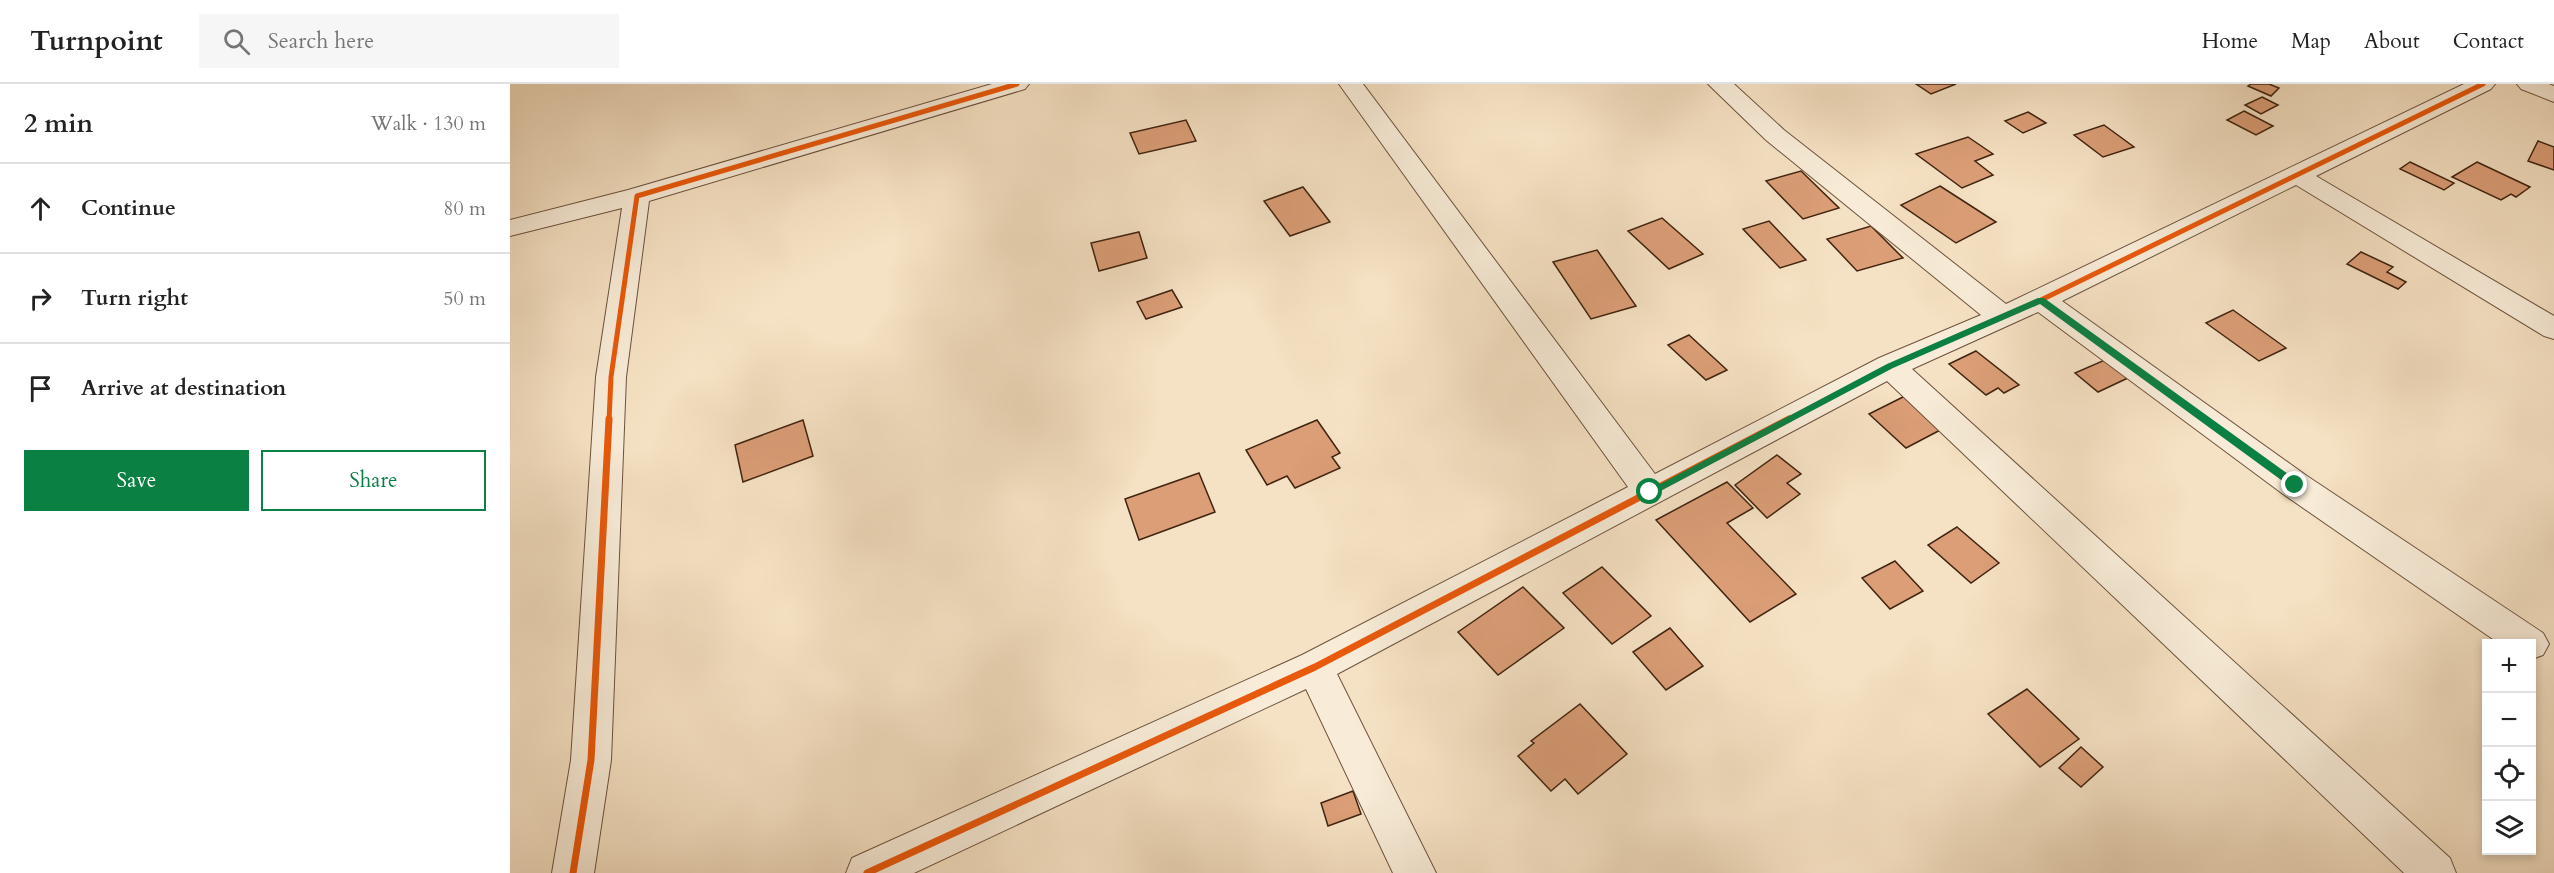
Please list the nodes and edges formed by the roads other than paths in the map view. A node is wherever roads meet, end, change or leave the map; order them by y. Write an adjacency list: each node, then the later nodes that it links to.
1 (1017, 84): 8 (street)
2 (1351, 84): 14 (street)
3 (1720, 84): 11 (street)
4 (2483, 84): 7 (street)
5 (2529, 84): 6 (street)
6 (2554, 95)
7 (2296, 175): 10 (street); 12 (street)
8 (637, 196): 9 (street); 19 (street)
9 (510, 228)
10 (2041, 300): 11 (street); 15 (street)
11 (2003, 317): 13 (street)
12 (2554, 329)
13 (1890, 366): 14 (street); 22 (street)
14 (1650, 492): 18 (street)
15 (2524, 639)
16 (2536, 647): 17 (street)
17 (2554, 657)
18 (1315, 667): 20 (street); 21 (street)
19 (573, 873)
20 (867, 873)
21 (1415, 873)
22 (2435, 873)

